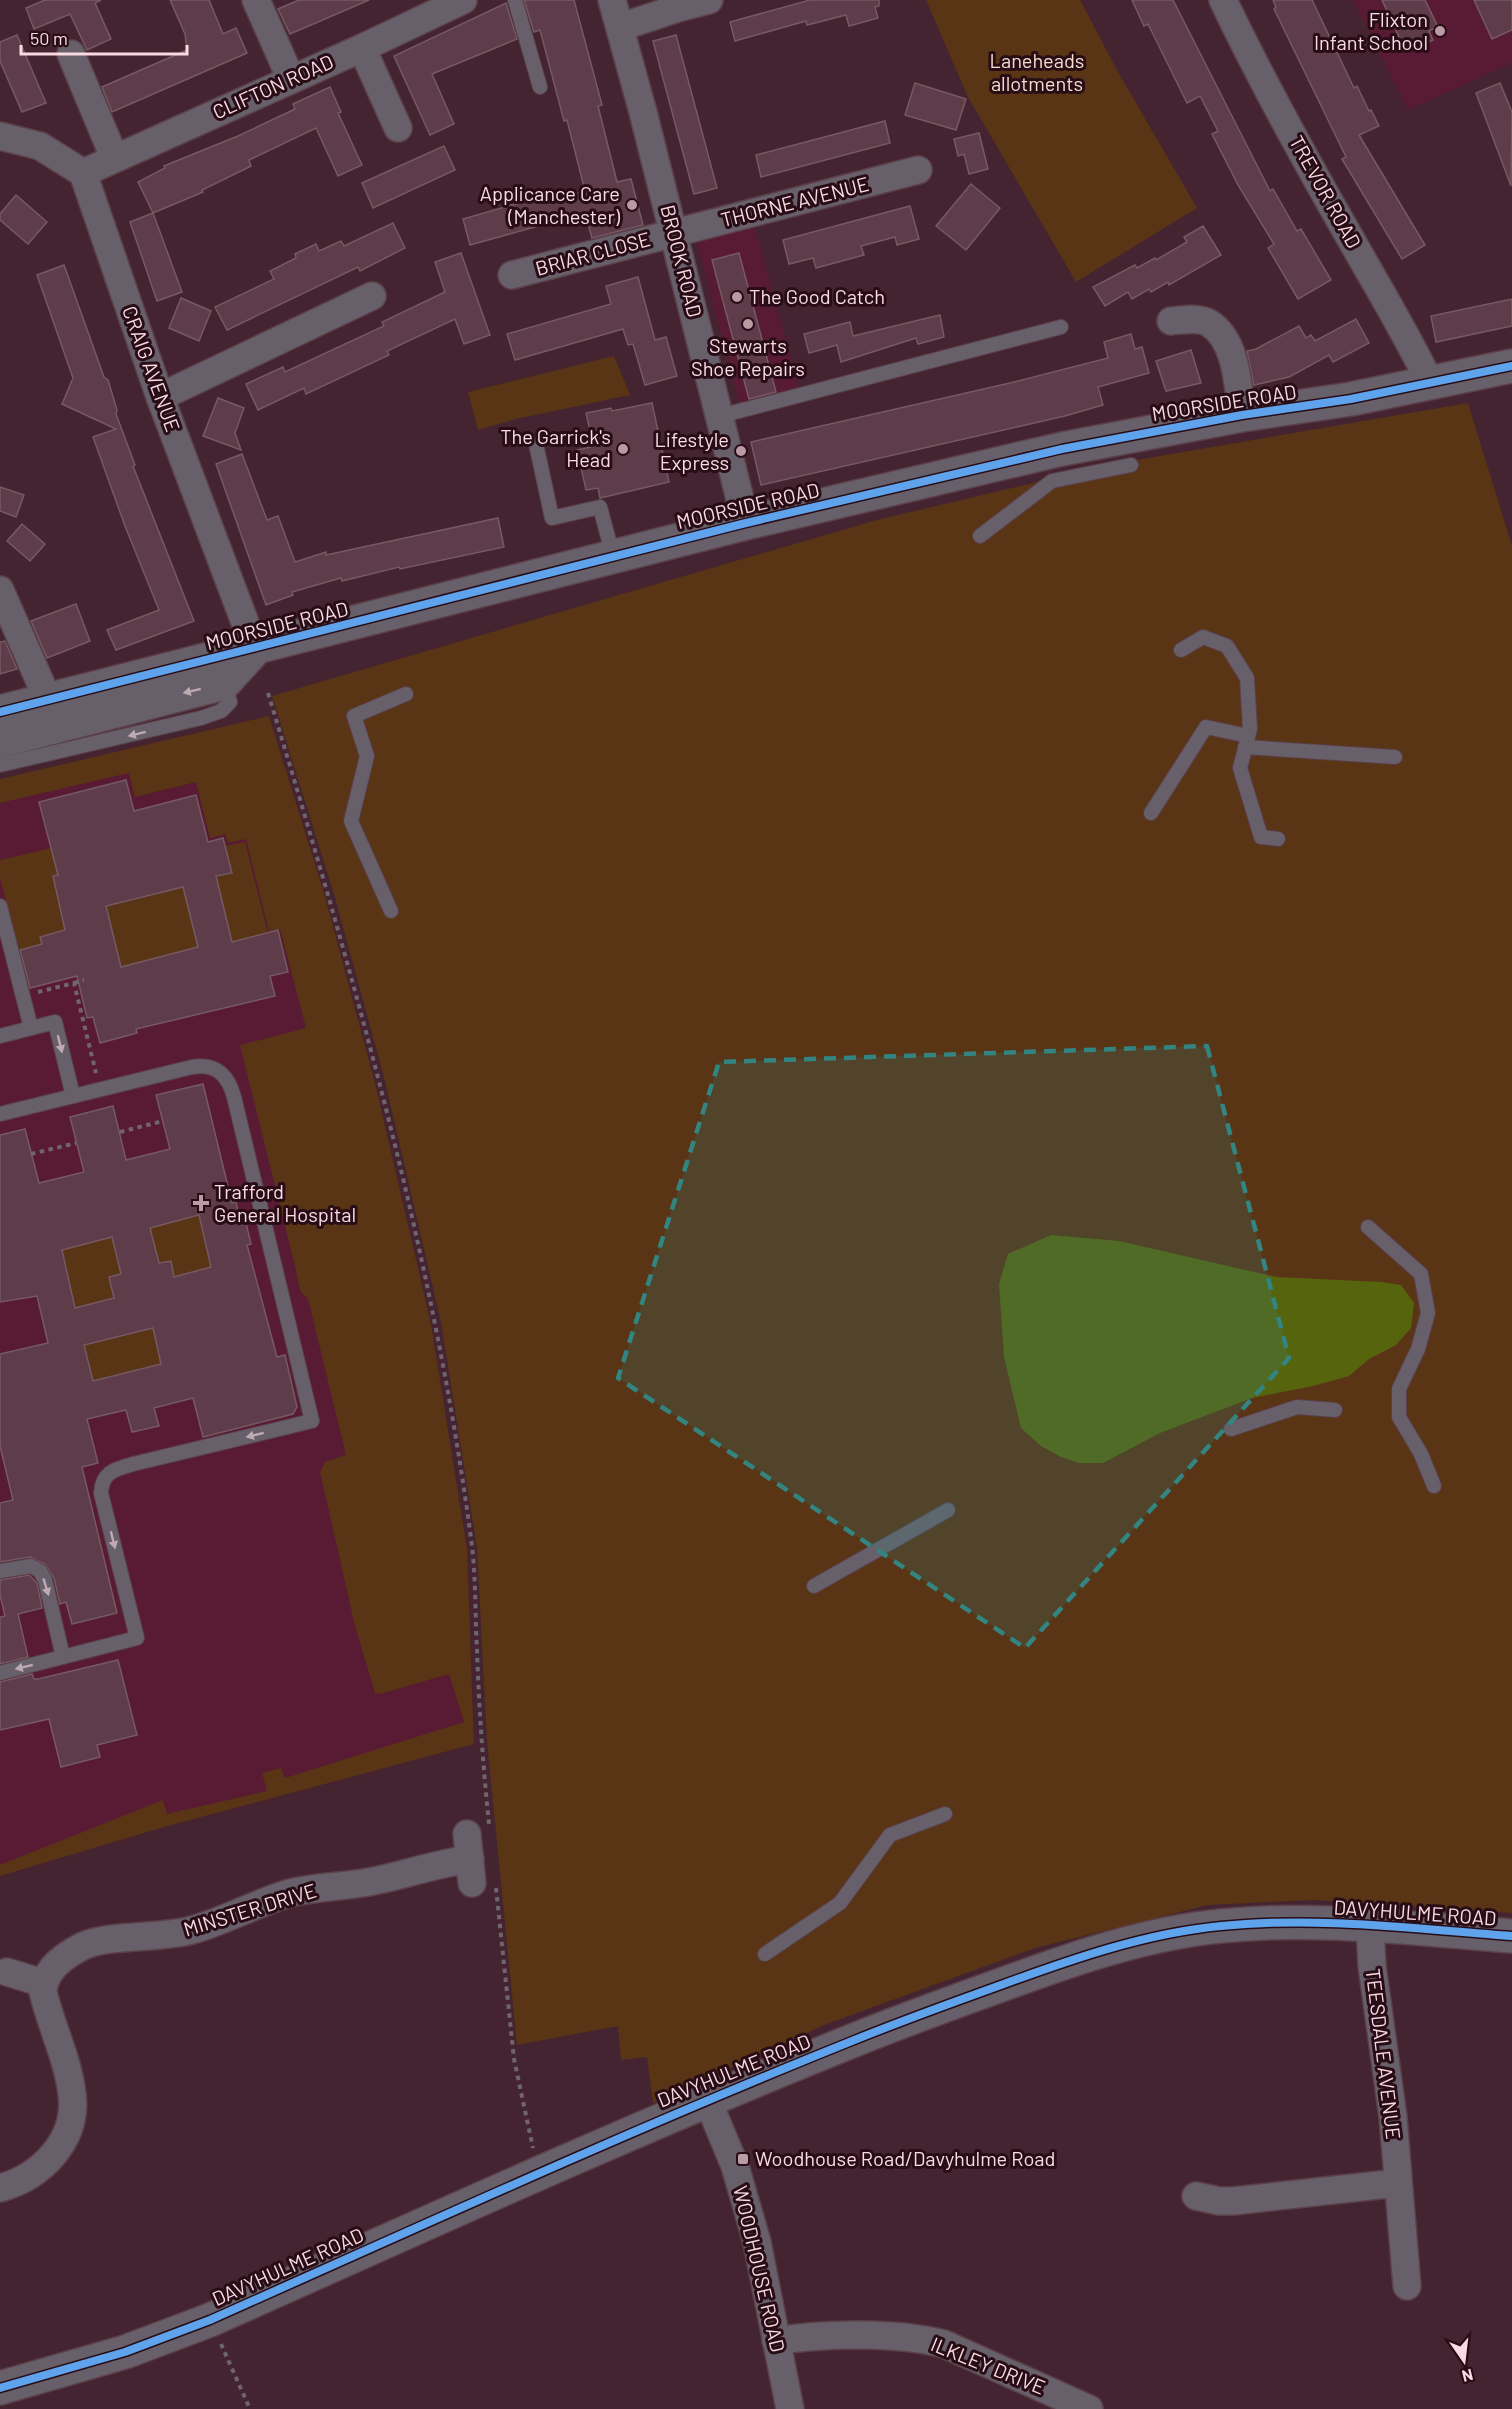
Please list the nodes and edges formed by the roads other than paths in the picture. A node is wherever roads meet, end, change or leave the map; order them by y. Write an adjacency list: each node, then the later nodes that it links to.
1 (256, 0): 10 (street)
2 (463, 0): 8 (street, CLIFTON ROAD)
3 (515, 0): 11 (lane)
4 (612, 0): 7 (street, BROOK ROAD)
5 (709, 0): 7 (street)
6 (1223, 0): 23 (street, TREVOR ROAD)
7 (621, 27): 17 (street, BROOK ROAD)
8 (362, 48): 10 (street, CLIFTON ROAD); 12 (street)
9 (70, 54): 14 (street)
10 (291, 79): 14 (street, CLIFTON ROAD)
11 (540, 87)
12 (398, 128)
13 (0, 136): 16 (street)
14 (114, 157): 16 (street, CLIFTON ROAD)
15 (918, 170): 17 (street, THORNE AVENUE)
16 (83, 173): 24 (street, CRAIG AVENUE)
17 (674, 233): 18 (street, BRIAR CLOSE); 26 (street, BROOK ROAD)
18 (513, 275)
19 (372, 296): 24 (street)
20 (1171, 321): 25 (street)
21 (1061, 327): 26 (lane)
22 (1512, 366): 23 (street, MOORSIDE ROAD)
23 (1430, 383): 25 (street, MOORSIDE ROAD)
24 (160, 397): 33 (street, CRAIG AVENUE)
25 (1242, 415): 29 (street, MOORSIDE ROAD)
26 (720, 416): 29 (street, BROOK ROAD)
27 (536, 444): 31 (lane)
28 (1131, 465): 30 (lane)
29 (746, 523): 31 (street, MOORSIDE ROAD)
30 (980, 536)
31 (613, 556): 33 (street, MOORSIDE ROAD)
32 (3, 604): 38 (street)
33 (255, 649): 35 (street, MOORSIDE ROAD); 38 (street, MOORSIDE ROAD)
34 (1181, 650): 40 (lane)
35 (224, 683): 38 (street, MOORSIDE ROAD, one-way to 38); 42 (lane, one-way to 42)
36 (406, 694): 46 (lane)
37 (0, 712): 38 (street, MOORSIDE ROAD)
38 (52, 713): 39 (street, MOORSIDE ROAD)
39 (0, 741)
40 (1247, 741): 41 (lane); 43 (lane); 44 (lane)
41 (1395, 757)
42 (0, 765)
43 (1151, 813)
44 (1278, 839)
45 (0, 906): 47 (lane)
46 (391, 911)
47 (31, 1028): 48 (lane); 49 (lane, one-way to 49)
48 (0, 1036)
49 (73, 1096): 50 (lane); 58 (lane, one-way to 58)
50 (0, 1114)
51 (1368, 1227): 54 (lane)
52 (1335, 1410): 53 (lane)
53 (1231, 1429)
54 (1434, 1486)
55 (948, 1510): 57 (lane)
56 (0, 1571): 58 (lane, one-way to 58)
57 (814, 1586)
58 (63, 1657): 59 (lane, one-way to 59)
59 (0, 1673)
60 (945, 1814): 64 (lane)
61 (479, 1857): 66 (street, MINSTER DRIVE)
62 (1370, 1925): 63 (street, DAVYHULME ROAD); 67 (street, DAVYHULME ROAD); 68 (street, TEESDALE AVENUE)
63 (1512, 1936)
64 (765, 1954)
65 (7, 1972): 66 (street)
66 (43, 1983): 69 (street)
67 (707, 2099): 72 (street, WOODHOUSE ROAD); 73 (street, DAVYHULME ROAD)
68 (1398, 2183): 70 (street); 71 (street, TEESDALE AVENUE)
69 (0, 2188)
70 (1196, 2196)
71 (1407, 2286)
72 (776, 2341): 74 (street, WOODHOUSE ROAD); 75 (street, ILKLEY DRIVE)
73 (0, 2388)
74 (790, 2409)
75 (1089, 2409)

